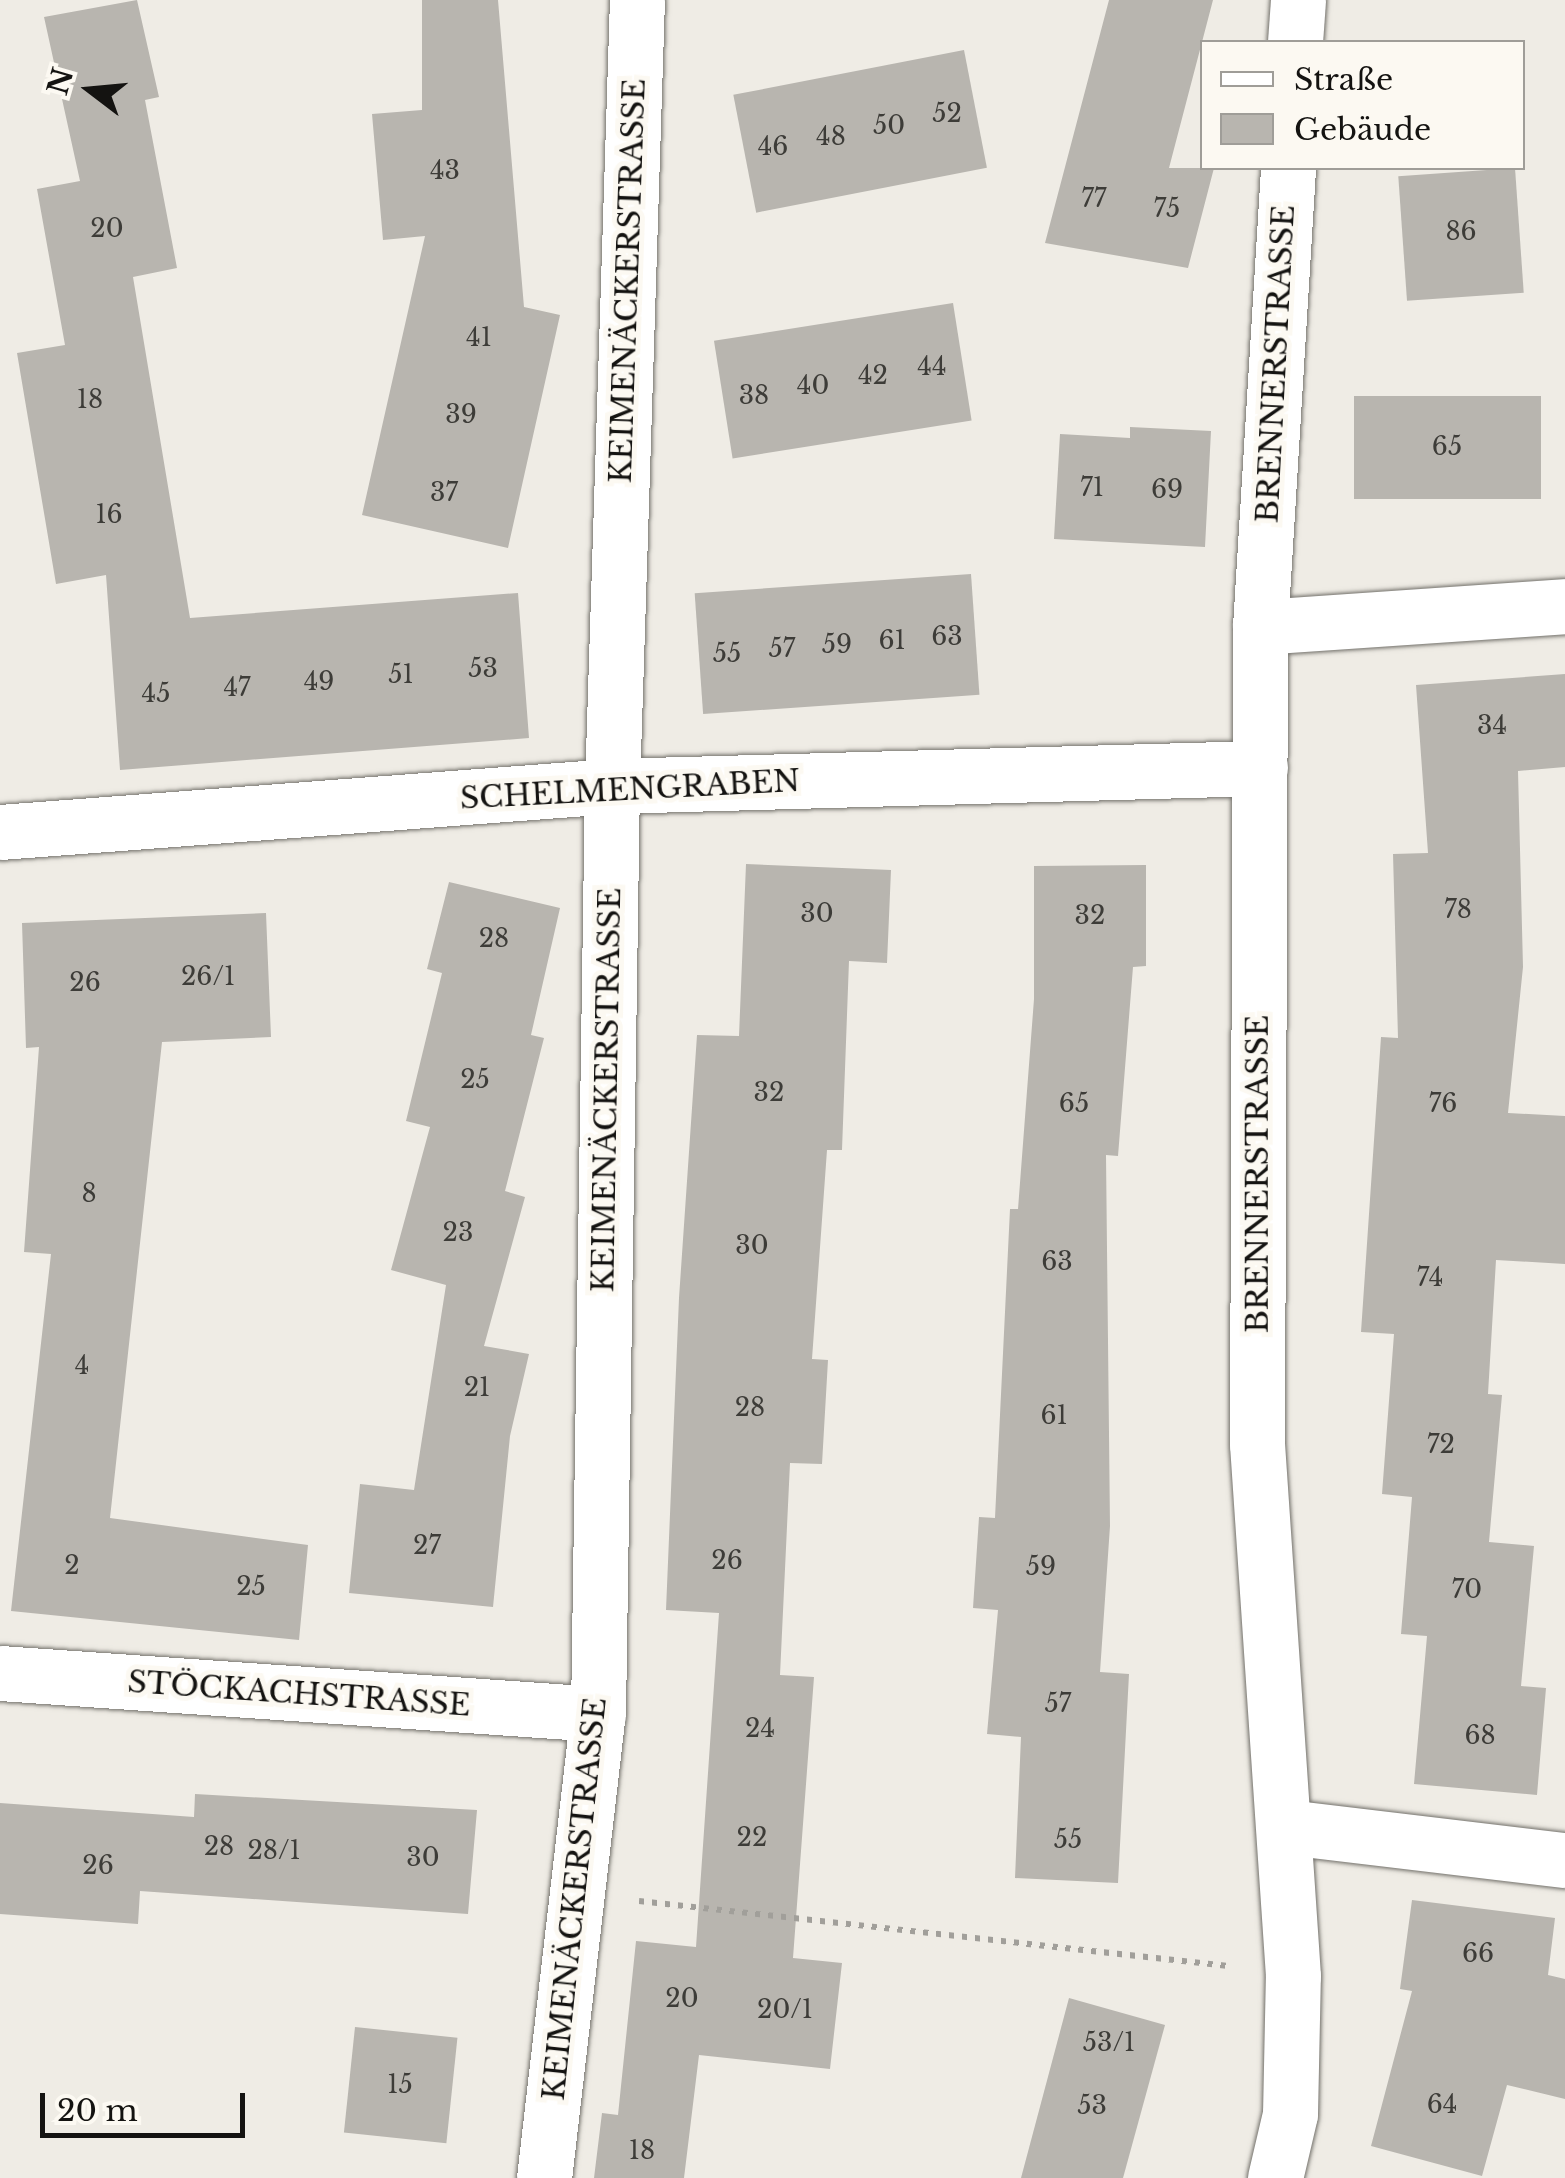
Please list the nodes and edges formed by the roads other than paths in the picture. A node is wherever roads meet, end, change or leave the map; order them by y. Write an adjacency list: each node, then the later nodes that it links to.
1 (637, 0): 8 (street, KEIMENÄCKERSTRASSE)
2 (1298, 0): 3 (street)
3 (1295, 40)
4 (1288, 170): 6 (street, BRENNERSTRASSE)
5 (1565, 606): 6 (street)
6 (1260, 627): 7 (street, BRENNERSTRASSE)
7 (1260, 768): 8 (street, SCHELMENGRABEN); 12 (street, BRENNERSTRASSE)
8 (612, 786): 9 (street, SCHELMENGRABEN); 11 (street, KEIMENÄCKERSTRASSE)
9 (0, 832)
10 (0, 1673): 11 (street, STÖCKACHSTRASSE)
11 (598, 1714): 14 (street, KEIMENÄCKERSTRASSE)
12 (1287, 1827): 13 (street); 15 (street, BRENNERSTRASSE)
13 (1565, 1860)
14 (544, 2178)
15 (1275, 2178)

